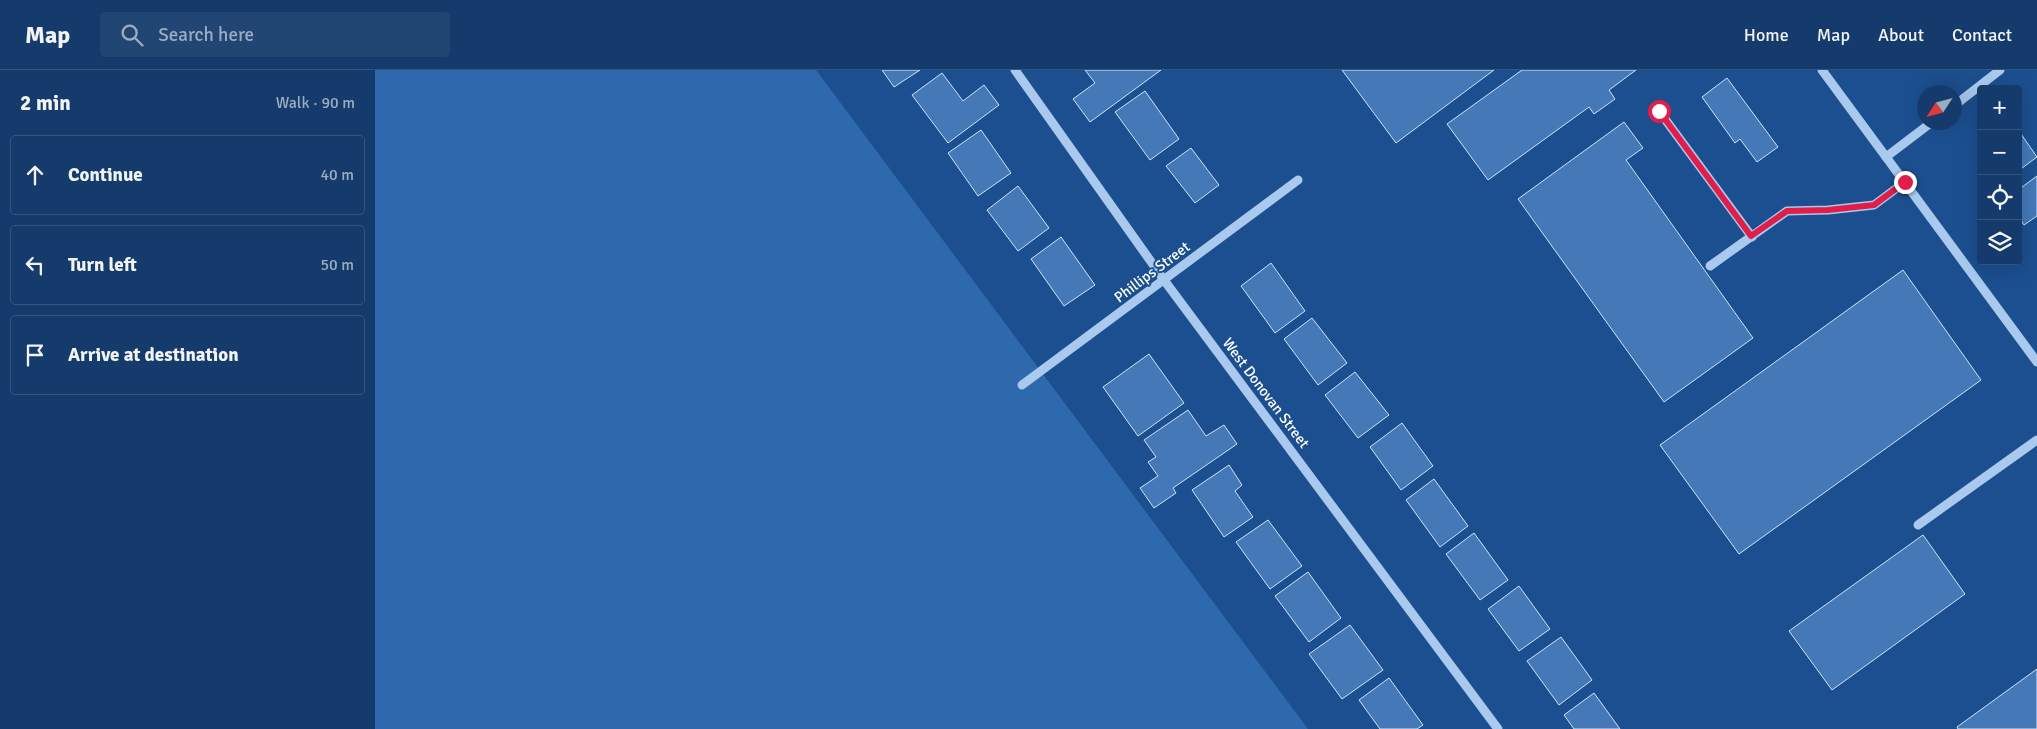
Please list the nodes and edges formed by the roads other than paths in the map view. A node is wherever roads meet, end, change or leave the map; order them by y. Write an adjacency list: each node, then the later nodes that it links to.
1 (1015, 70): 12 (street, West Donovan Street)
2 (1822, 70): 7 (street)
3 (2000, 70): 4 (street)
4 (1962, 100)
5 (1659, 111): 10 (street)
6 (1921, 130): 7 (street)
7 (1886, 157): 9 (street)
8 (1298, 180): 12 (street, Phillips Street)
9 (1905, 182): 10 (street); 13 (street)
10 (1751, 236): 11 (street)
11 (1710, 266)
12 (1164, 280): 14 (street, Phillips Street); 17 (street, West Donovan Street)
13 (2037, 362)
14 (1022, 385)
15 (2037, 440): 16 (street)
16 (1918, 525)
17 (1499, 729)

